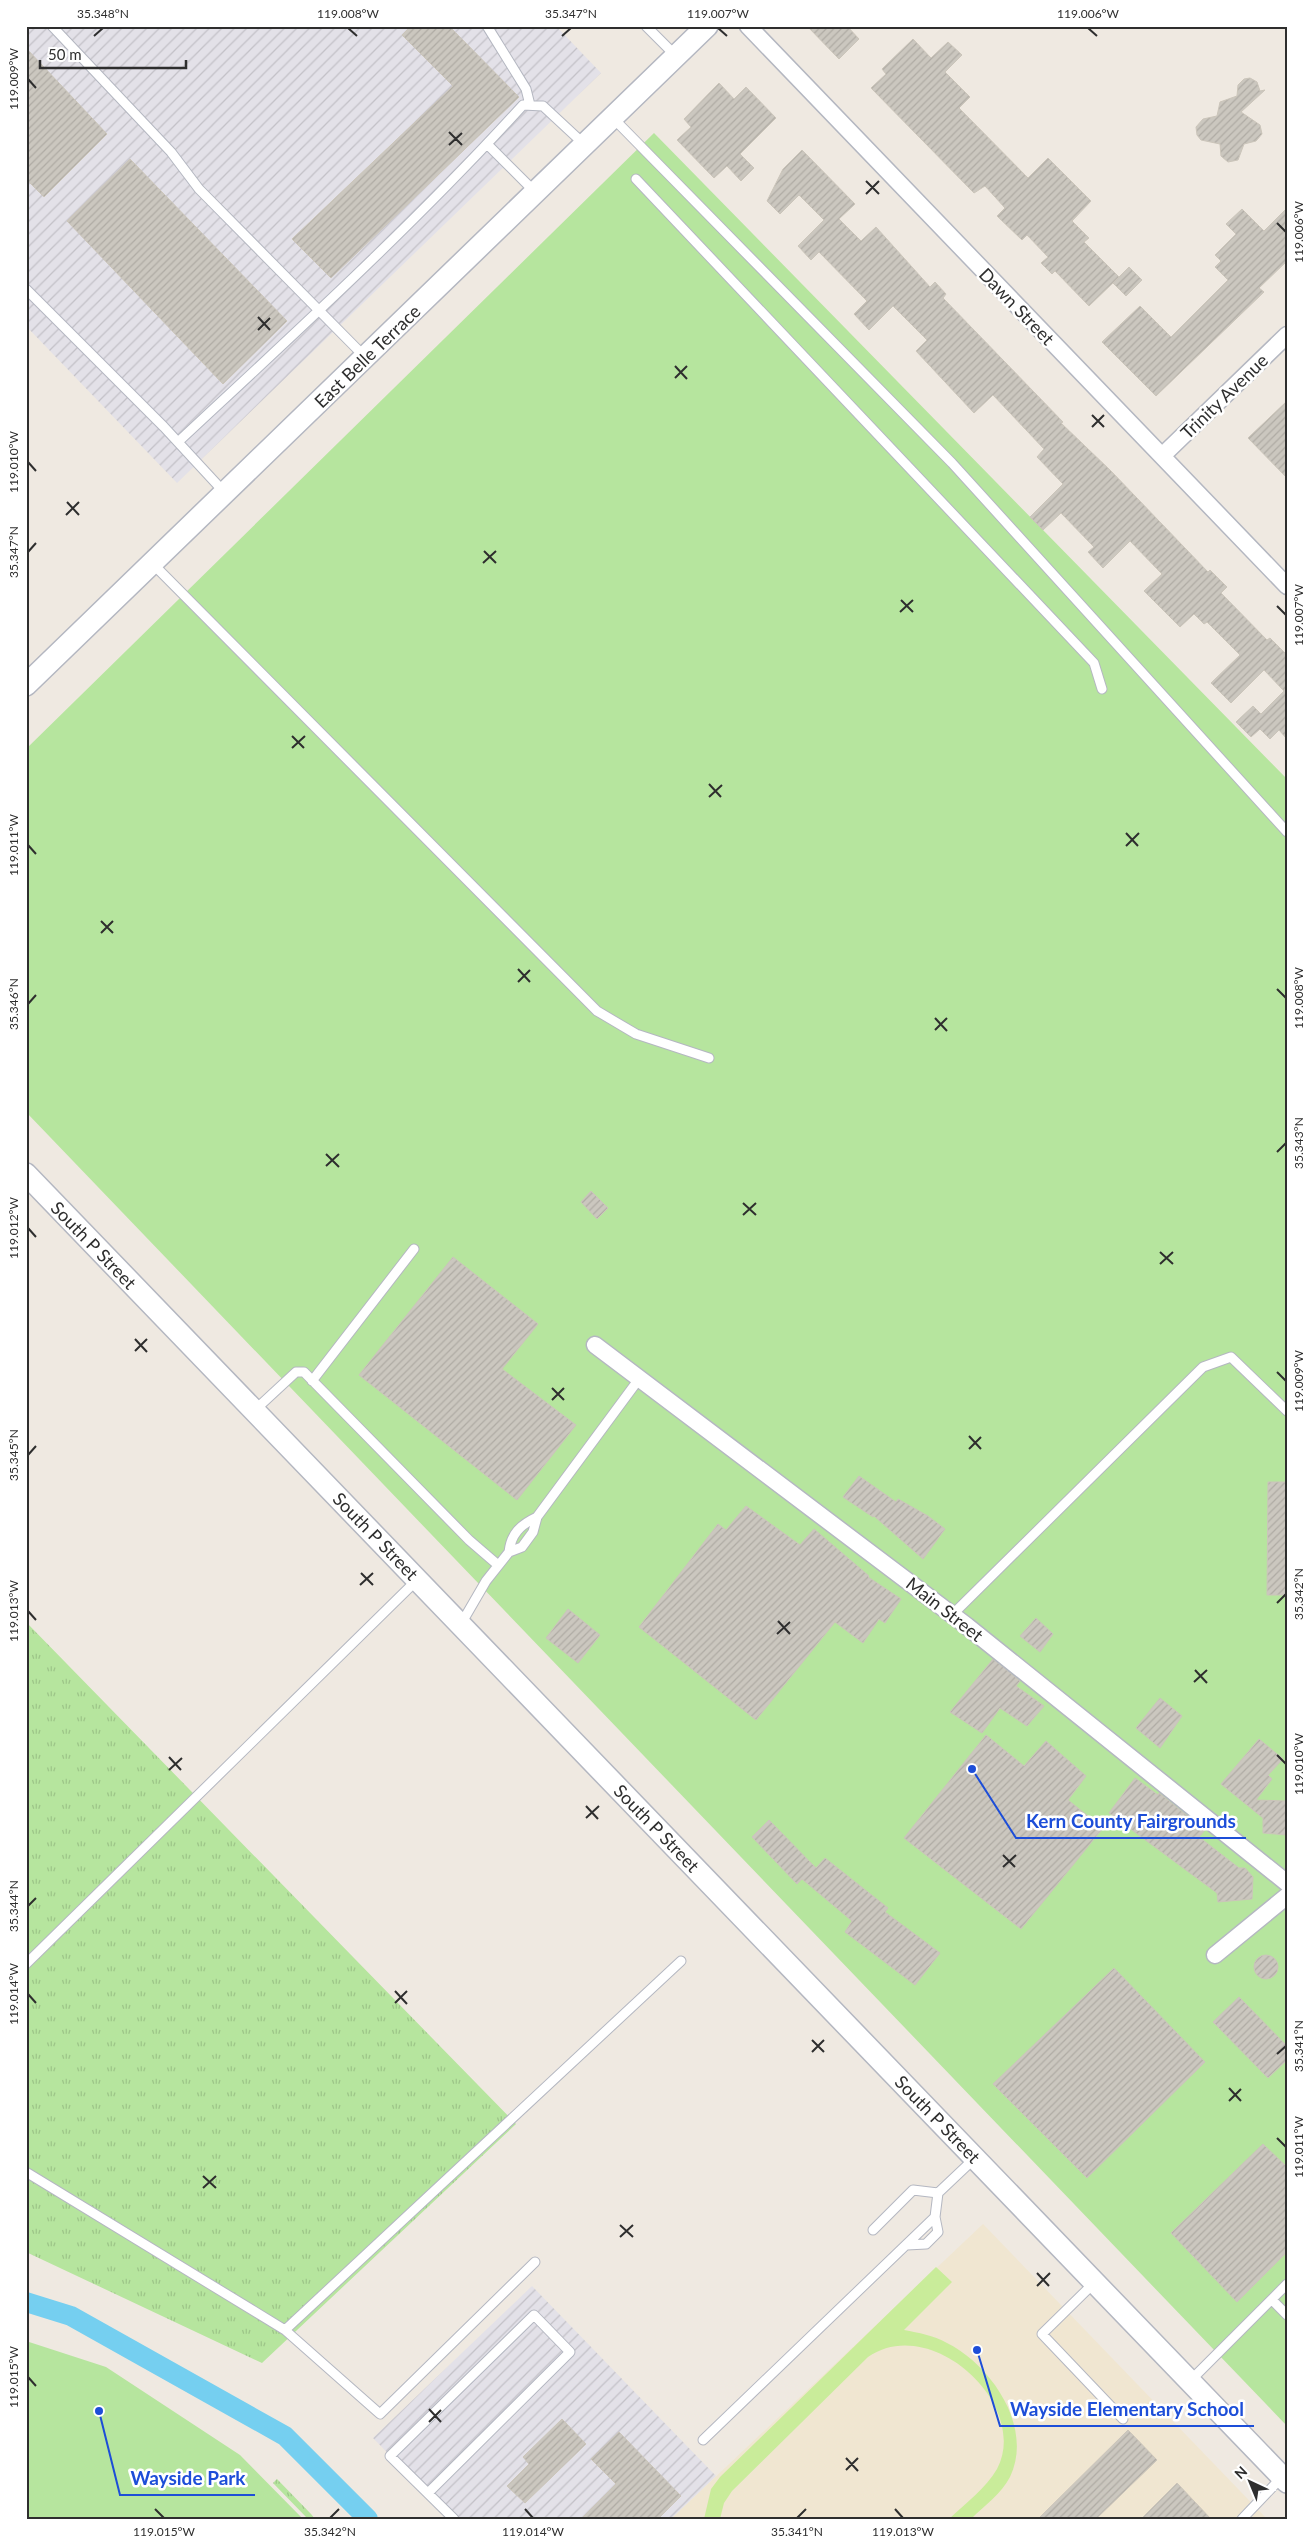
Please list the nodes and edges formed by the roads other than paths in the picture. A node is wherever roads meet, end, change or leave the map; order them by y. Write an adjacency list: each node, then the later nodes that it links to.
1 (52, 26): 14 (lane)
2 (487, 26): 7 (lane)
3 (646, 26): 6 (lane)
4 (707, 26): 6 (street, East Belle Terrace)
5 (748, 26): 18 (street, Dawn Street)
6 (676, 56): 8 (street, East Belle Terrace)
7 (530, 105): 9 (lane); 10 (lane)
8 (613, 118): 10 (street, East Belle Terrace); 24 (lane)
9 (487, 144): 12 (lane); 14 (lane)
10 (585, 145): 12 (street, East Belle Terrace)
11 (636, 179): 23 (lane)
12 (536, 192): 16 (street, East Belle Terrace)
13 (26, 289): 17 (lane)
14 (319, 310): 16 (lane); 17 (lane)
15 (1287, 335): 18 (street, Trinity Avenue)
16 (365, 357): 19 (street, East Belle Terrace)
17 (178, 442): 19 (lane)
18 (1162, 456): 21 (street, Dawn Street)
19 (225, 493): 20 (street, East Belle Terrace)
20 (152, 564): 22 (street, East Belle Terrace); 25 (lane)
21 (1287, 586)
22 (26, 685)
23 (1102, 690)
24 (1287, 832)
25 (709, 1058)
26 (26, 1174): 31 (street, South P Street)
27 (414, 1248): 30 (lane)
28 (595, 1345): 29 (street, Main Street)
29 (640, 1379): 33 (lane); 37 (street, Main Street)
30 (312, 1380): 31 (lane); 35 (lane)
31 (254, 1410): 36 (street, South P Street)
32 (1287, 1411): 37 (lane)
33 (537, 1517): 34 (lane); 34 (lane)
34 (509, 1552): 35 (lane)
35 (498, 1565): 38 (lane)
36 (418, 1579): 38 (street, South P Street); 43 (lane)
37 (952, 1615): 39 (street, Main Street)
38 (461, 1624): 44 (street, South P Street)
39 (1287, 1883)
40 (1287, 1896): 41 (street)
41 (1215, 1955)
42 (681, 1961): 53 (lane)
43 (26, 1964)
44 (975, 2158): 46 (lane); 49 (street, South P Street)
45 (26, 2172): 53 (lane)
46 (938, 2193): 47 (lane); 56 (lane)
47 (873, 2230)
48 (535, 2262): 53 (lane)
49 (1095, 2282): 54 (street, South P Street); 55 (lane)
50 (1287, 2284): 51 (lane)
51 (1272, 2300): 52 (lane); 54 (lane)
52 (1287, 2315)
53 (285, 2330)
54 (1190, 2382): 57 (street, South P Street)
55 (1123, 2419)
56 (703, 2440)
57 (1284, 2479): 60 (lane)
58 (428, 2493): 58 (lane); 59 (lane)
59 (454, 2519)
60 (1242, 2519)

